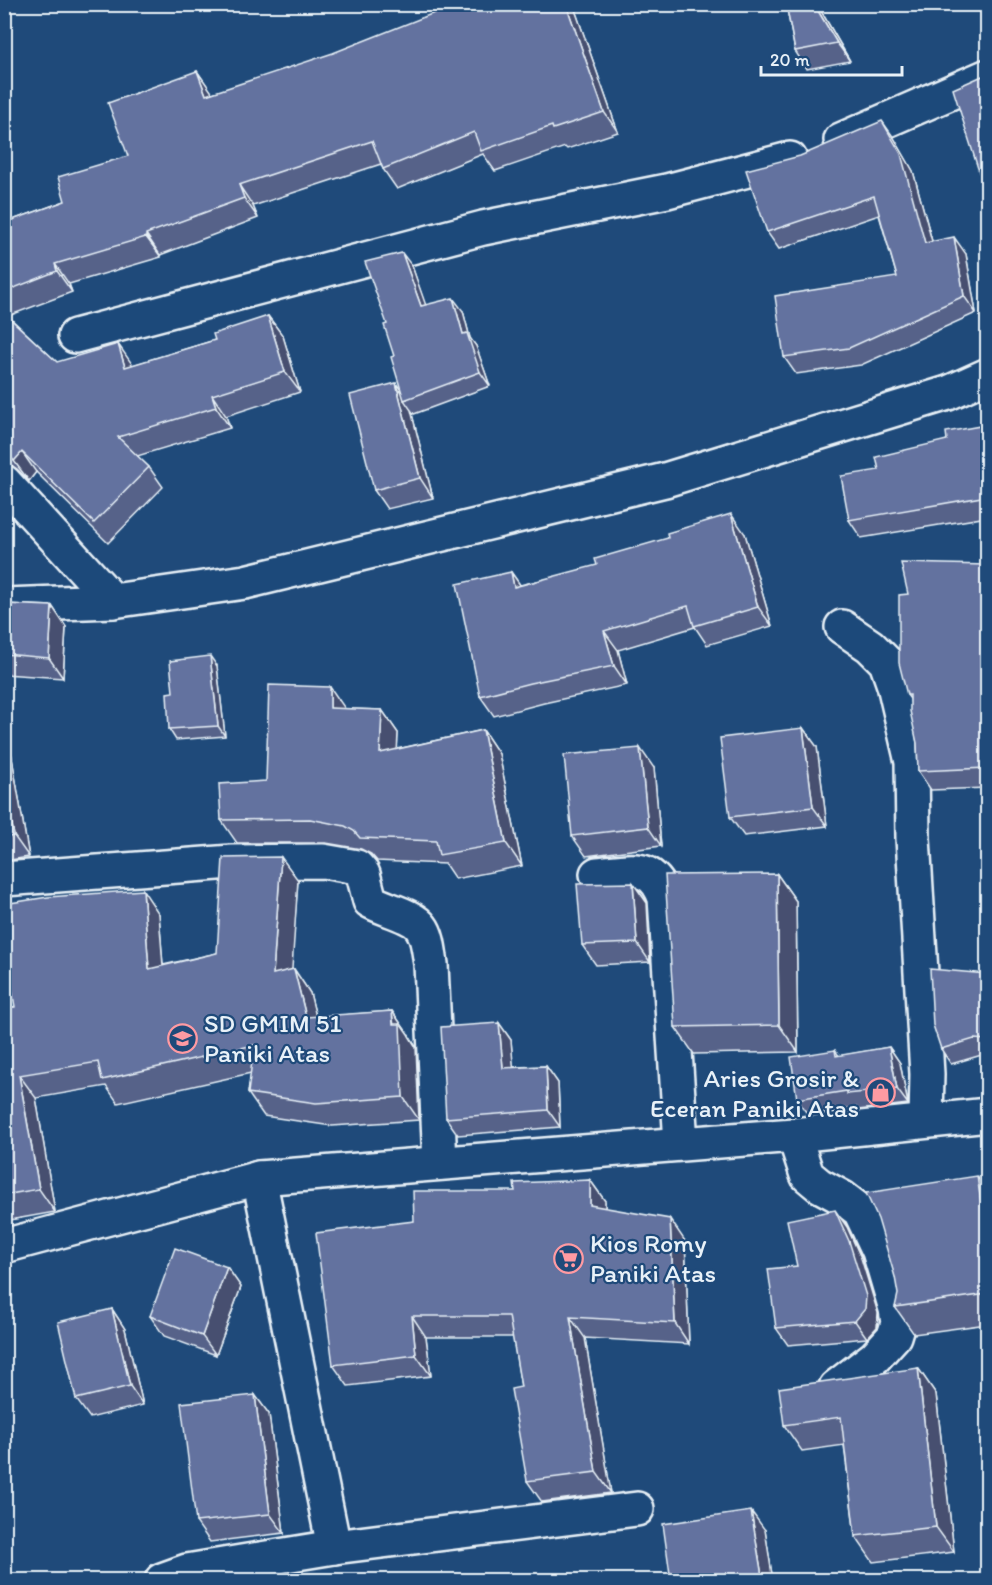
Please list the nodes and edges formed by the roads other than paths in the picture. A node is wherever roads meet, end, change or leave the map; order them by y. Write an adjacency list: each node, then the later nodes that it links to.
1 (987, 76): 2 (street)
2 (75, 336)
3 (987, 375): 5 (street)
4 (4, 482): 5 (street)
5 (113, 601): 6 (street)
6 (4, 605)
7 (842, 627): 11 (street)
8 (597, 874): 13 (street)
9 (4, 879): 14 (street)
10 (987, 1115): 11 (street)
11 (926, 1121): 12 (street)
12 (794, 1135): 13 (street); 17 (street)
13 (681, 1143): 14 (street)
14 (440, 1163): 15 (street)
15 (259, 1178): 16 (street); 19 (street)
16 (4, 1246)
17 (836, 1387)
18 (637, 1509): 19 (street)
19 (334, 1547): 20 (street)
20 (162, 1581)

